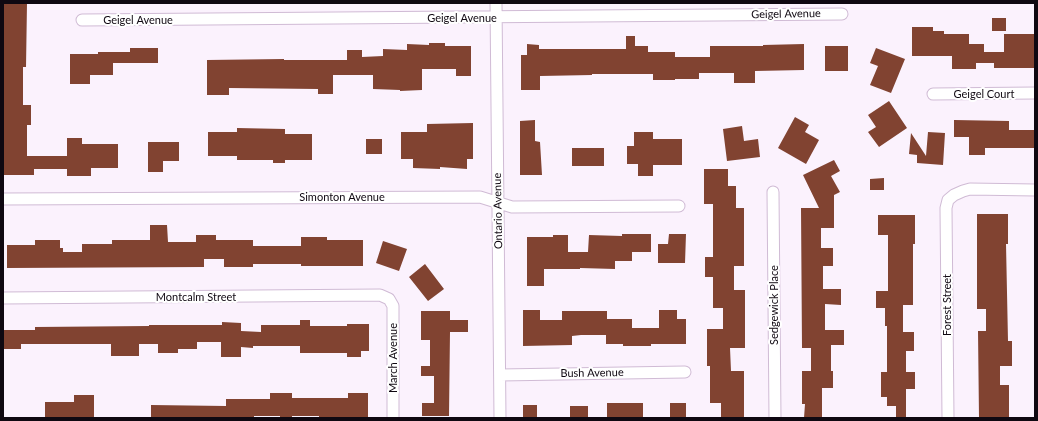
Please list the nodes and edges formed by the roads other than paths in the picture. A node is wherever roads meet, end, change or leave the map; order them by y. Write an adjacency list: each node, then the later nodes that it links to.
1 (496, 3): 3 (street, Ontario Avenue)
2 (842, 14): 3 (street, Geigel Avenue)
3 (496, 17): 4 (street, Geigel Avenue); 10 (street, Ontario Avenue)
4 (82, 20)
5 (933, 94): 6 (street, Geigel Court)
6 (1035, 94)
7 (1035, 190): 19 (street, Forest Street)
8 (773, 192): 18 (street, Sedgewick Place)
9 (3, 199): 10 (street, Simonton Avenue)
10 (497, 202): 11 (street, Simonton Avenue); 15 (street, Ontario Avenue)
11 (679, 206)
12 (3, 298): 13 (street, Montcalm Street)
13 (389, 299): 16 (street, March Avenue)
14 (685, 372): 15 (street, Bush Avenue)
15 (500, 375): 17 (street, Ontario Avenue)
16 (393, 418)
17 (500, 418)
18 (775, 418)
19 (948, 418)

